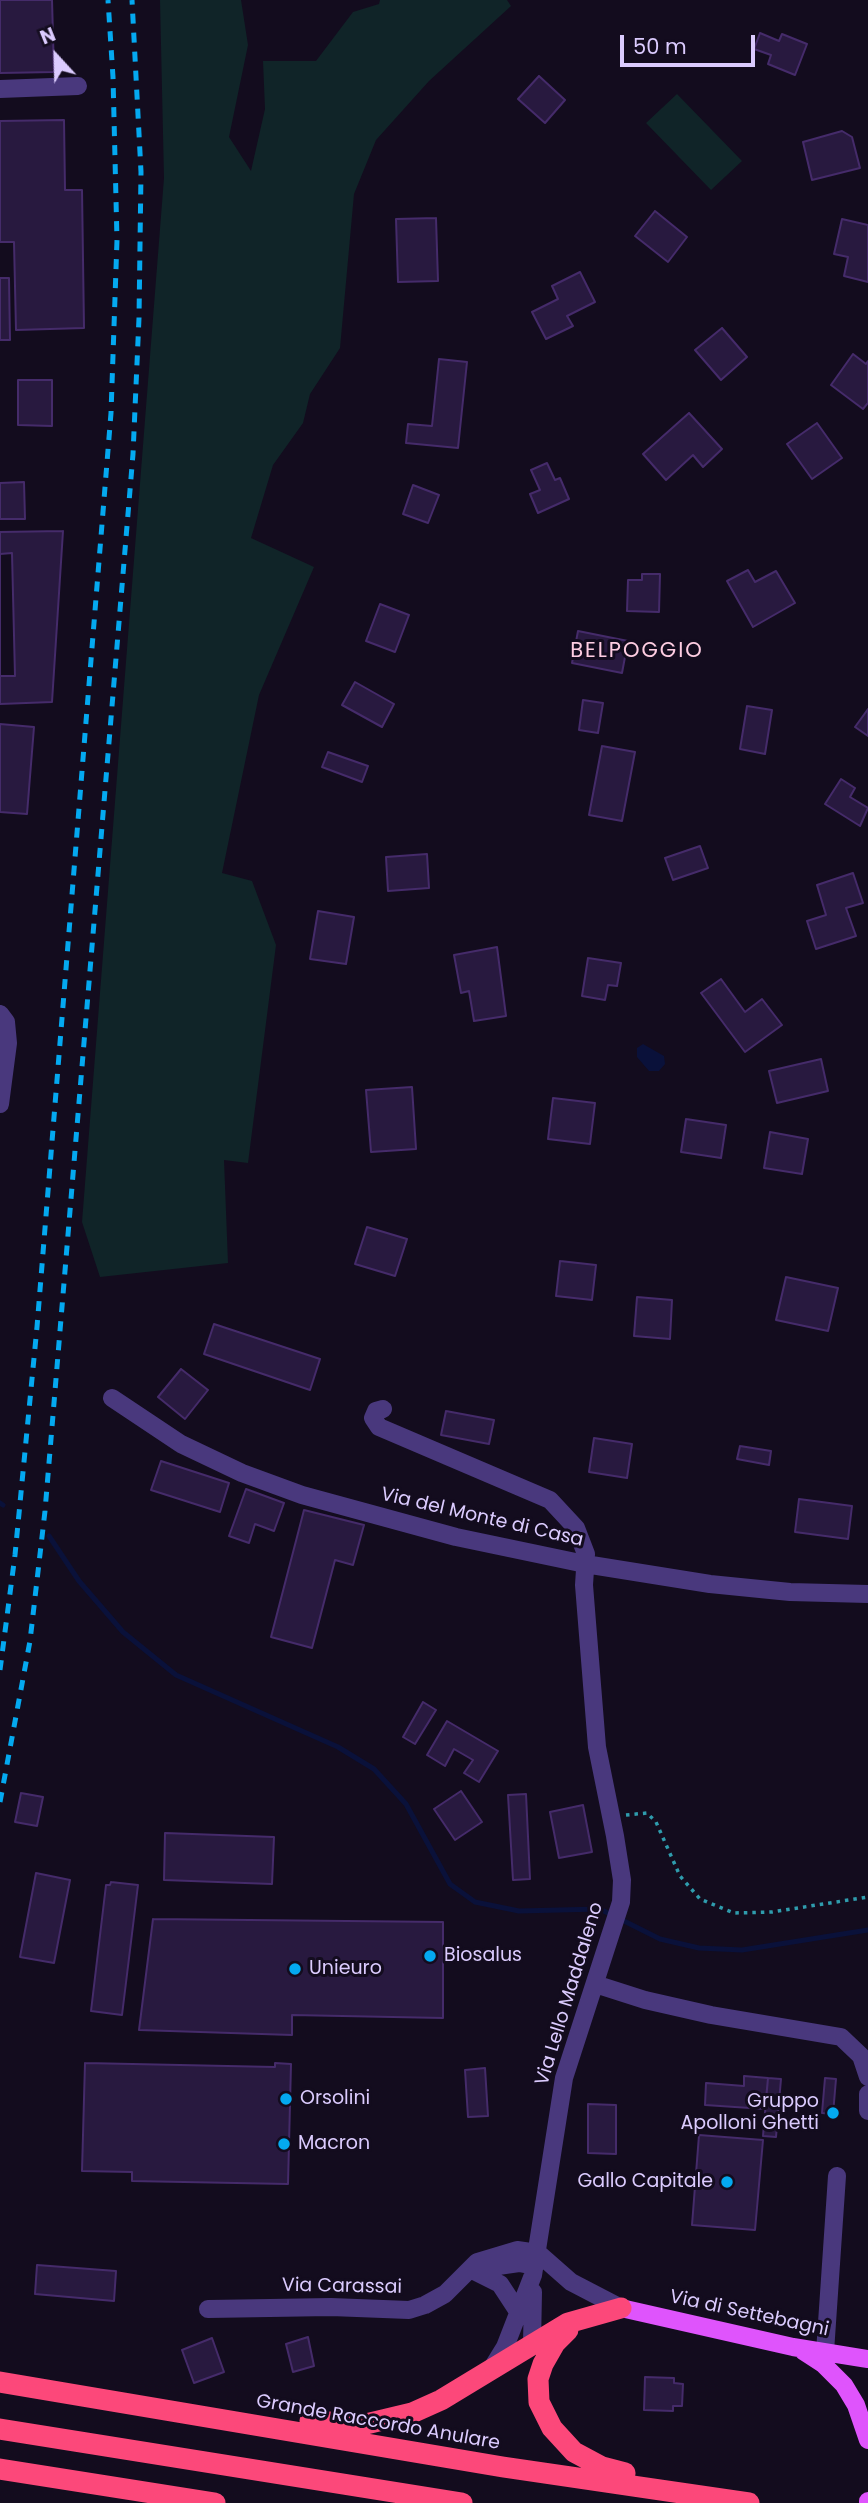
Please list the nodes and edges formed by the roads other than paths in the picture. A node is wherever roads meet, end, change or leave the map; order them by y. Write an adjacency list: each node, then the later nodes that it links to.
1 (78, 86): 2 (street)
2 (0, 89)
3 (0, 1014): 4 (street)
4 (0, 1104)
5 (112, 1398): 7 (street, Via del Monte di Casa)
6 (383, 1409): 7 (street, Via Lello Maddaleno)
7 (585, 1564): 8 (street, Via del Monte di Casa); 9 (street, Via Lello Maddaleno)
8 (868, 1594)
9 (595, 1984): 10 (street); 14 (street, Via Lello Maddaleno)
10 (868, 2077)
11 (868, 2094): 12 (street)
12 (868, 2111)
13 (837, 2176): 23 (street)
14 (532, 2262): 15 (street, Via Carassai); 16 (street); 18 (street); 20 (street)
15 (469, 2273): 17 (street, Via Carassai); 18 (street)
16 (621, 2308): 19 (highway); 21 (main road, Via di Settebagni)
17 (208, 2309)
18 (519, 2314): 25 (street)
19 (581, 2318): 20 (highway); 27 (highway)
20 (531, 2344): 25 (highway); 27 (highway)
21 (793, 2347): 23 (main road, Via di Settebagni); 30 (main road)
22 (868, 2348): 24 (street)
23 (825, 2352): 24 (main road, Via di Settebagni)
24 (868, 2359)
25 (492, 2368): 28 (highway)
26 (0, 2382): 28 (highway, Grande Raccordo Anulare)
27 (537, 2391): 32 (highway)
28 (217, 2419): 32 (highway, Grande Raccordo Anulare)
29 (0, 2429): 34 (highway)
30 (868, 2440)
31 (0, 2469): 33 (highway)
32 (662, 2489): 35 (highway, Grande Raccordo Anulare)
33 (215, 2503)
34 (463, 2503)
35 (749, 2503)

